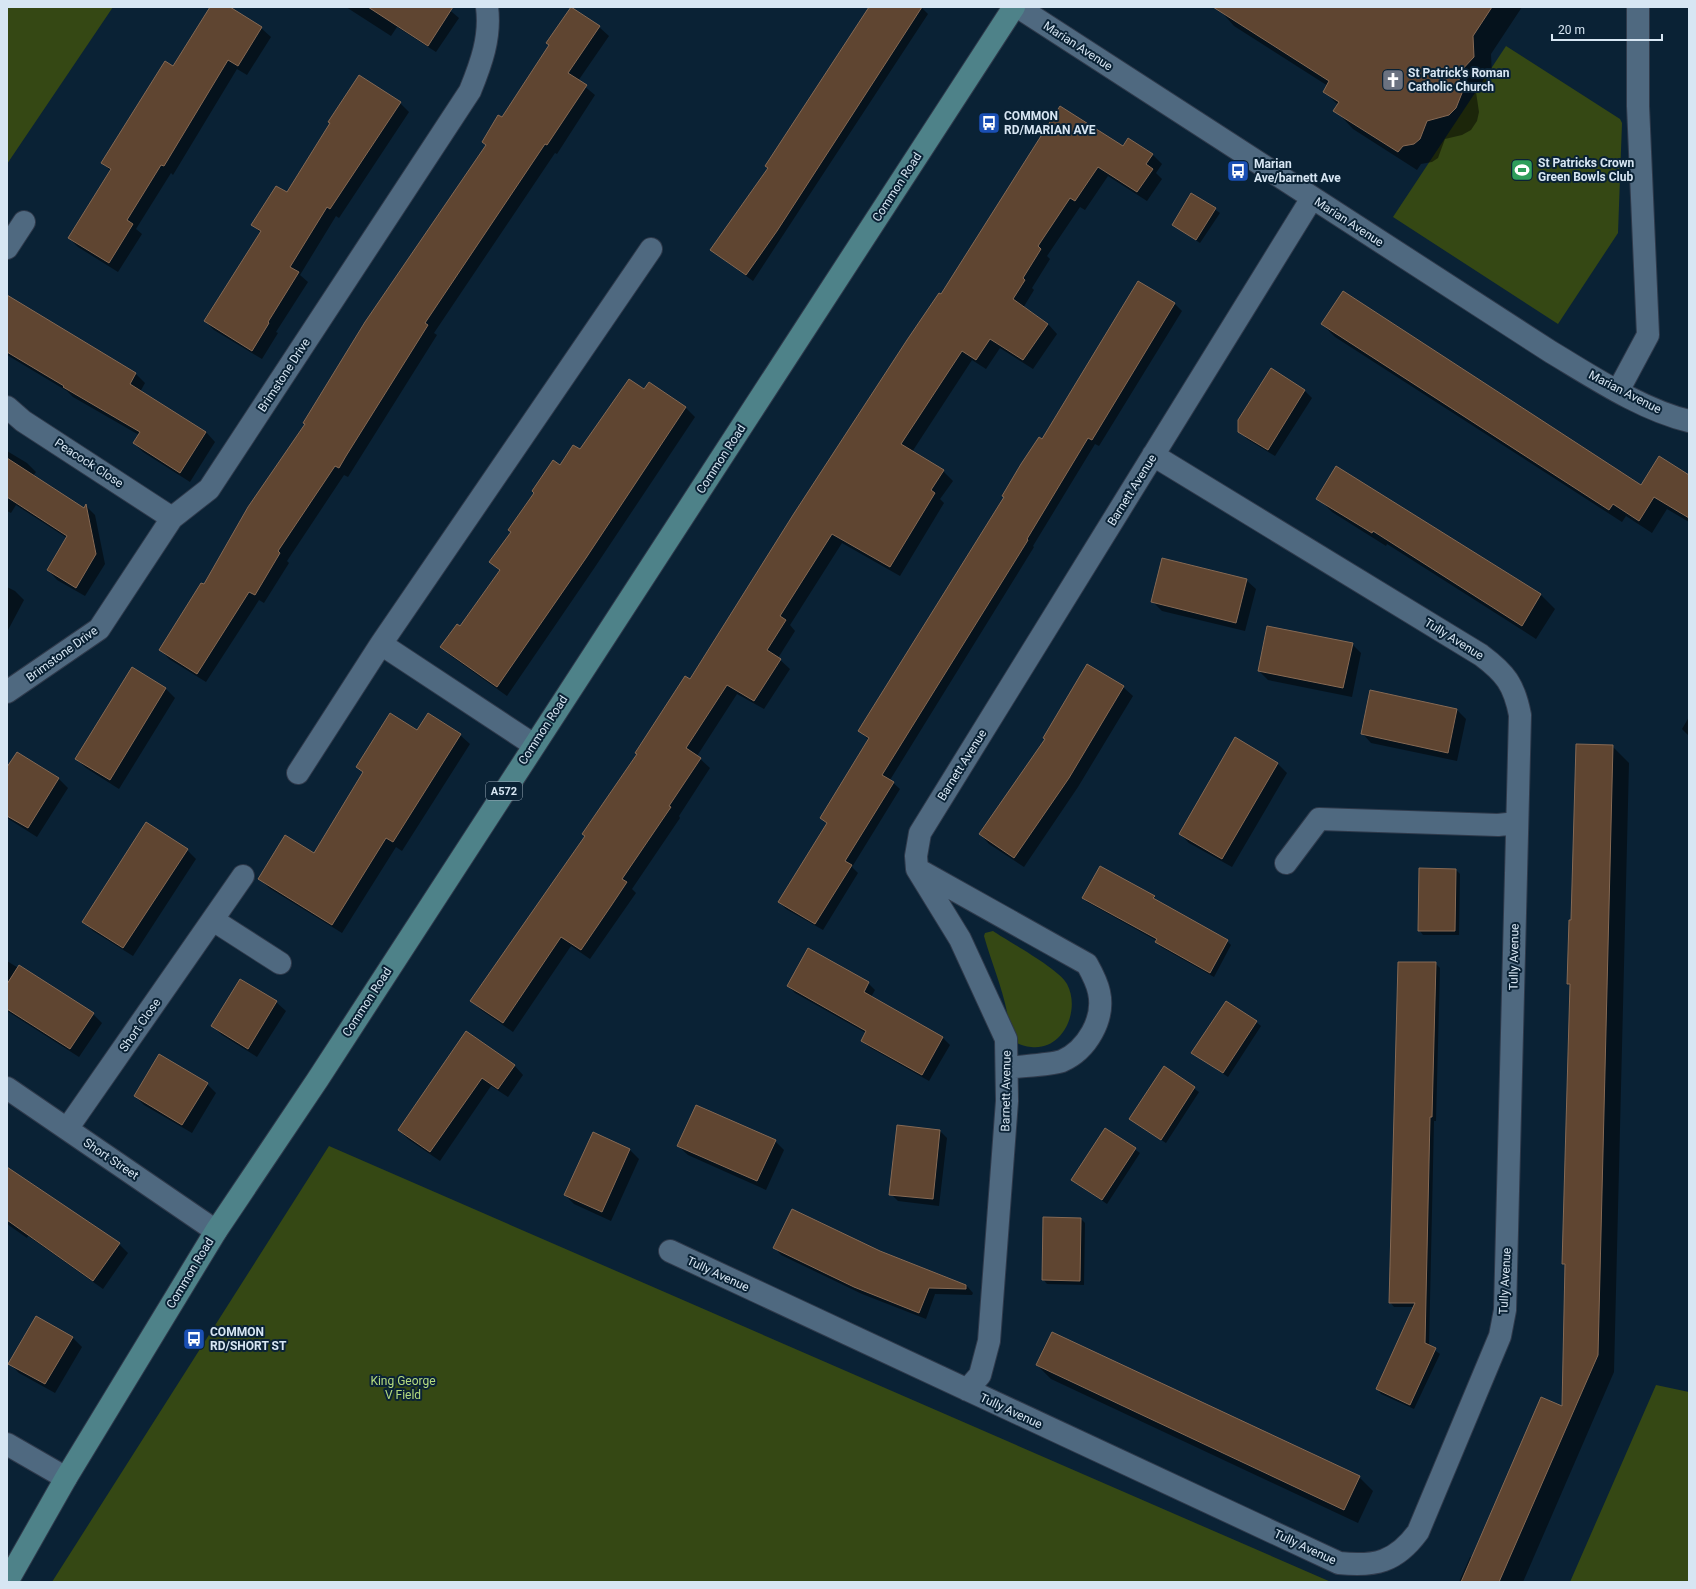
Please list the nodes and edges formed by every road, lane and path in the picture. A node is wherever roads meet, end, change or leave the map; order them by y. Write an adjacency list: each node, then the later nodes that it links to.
1 (487, 7): 13 (street, Brimstone Drive)
2 (1014, 7): 16 (main road, Common Road / A572)
3 (1018, 7): 5 (street, Marian Avenue)
4 (1638, 7): 9 (street)
5 (1312, 198): 9 (street, Marian Avenue); 12 (street, Barnett Avenue)
6 (24, 222): 7 (street)
7 (7, 248)
8 (651, 249): 14 (street)
9 (1618, 391): 11 (street, Marian Avenue)
10 (7, 407): 13 (street, Peacock Close)
11 (1689, 422)
12 (1153, 455): 18 (street, Tully Avenue); 20 (street, Barnett Avenue)
13 (172, 518): 15 (street, Brimstone Drive)
14 (381, 644): 16 (street); 17 (street)
15 (7, 692)
16 (534, 745): 27 (main road, Common Road / A572)
17 (298, 773)
18 (1517, 823): 19 (street); 29 (street, Tully Avenue)
19 (1286, 863)
20 (917, 869): 24 (street, Barnett Avenue); 24 (street)
21 (243, 876): 22 (street, Short Close)
22 (213, 920): 23 (street); 26 (street, Short Close)
23 (280, 963)
24 (1007, 1068): 29 (street, Barnett Avenue)
25 (7, 1088): 26 (street, Short Street)
26 (67, 1129): 27 (street, Short Street)
27 (216, 1231): 31 (main road, Common Road / A572)
28 (670, 1251): 29 (street, Tully Avenue)
29 (967, 1390)
30 (7, 1444): 31 (street)
31 (66, 1478): 32 (main road, Common Road / A572)
32 (7, 1582)

